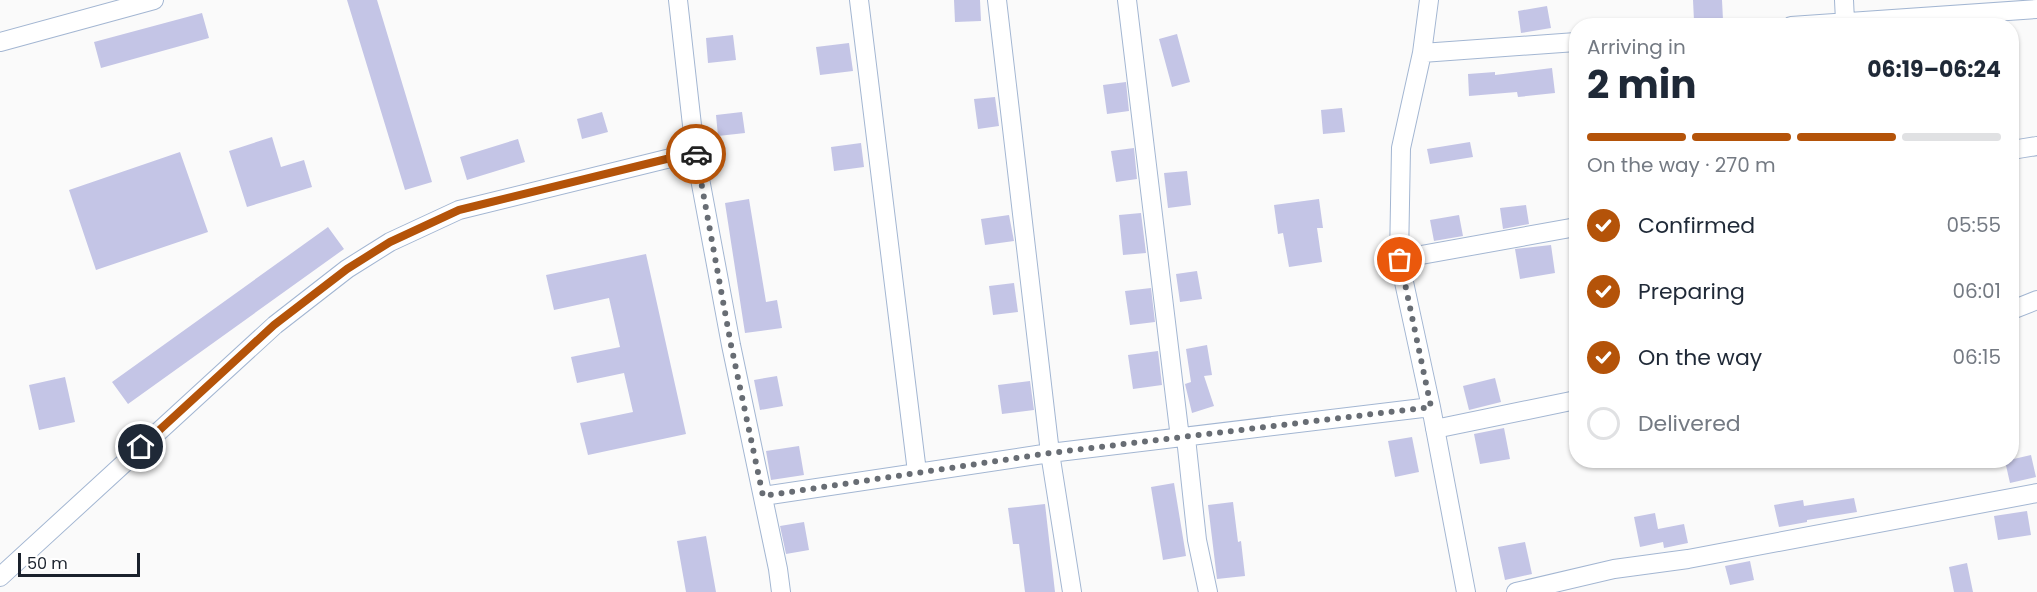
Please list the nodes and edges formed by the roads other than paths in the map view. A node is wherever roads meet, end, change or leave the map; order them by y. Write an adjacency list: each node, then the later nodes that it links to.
1 (154, 0): 8 (street)
2 (678, 0): 17 (street)
3 (859, 0): 27 (street)
4 (997, 0): 26 (street)
5 (1127, 0): 25 (street)
6 (1429, 0): 14 (street)
7 (1844, 0): 10 (street)
8 (94, 8): 12 (street)
9 (2037, 9): 11 (street)
10 (1845, 18)
11 (1893, 18)
12 (0, 42)
13 (1569, 42): 14 (street)
14 (1422, 53): 19 (street)
15 (2037, 146): 16 (street)
16 (2019, 149)
17 (695, 152): 29 (street); 30 (street)
18 (1569, 228): 19 (street)
19 (1399, 259): 23 (street)
20 (2037, 300): 21 (street)
21 (2019, 307)
22 (1569, 401): 24 (street)
23 (1431, 407): 24 (street); 25 (street)
24 (1435, 429): 34 (street)
25 (1183, 438): 26 (street); 33 (street)
26 (1050, 453): 27 (street); 32 (street)
27 (917, 472): 29 (street)
28 (2037, 493): 35 (street)
29 (763, 496): 31 (street)
30 (0, 577)
31 (781, 592)
32 (1072, 592)
33 (1208, 592)
34 (1466, 592)
35 (1516, 592)

